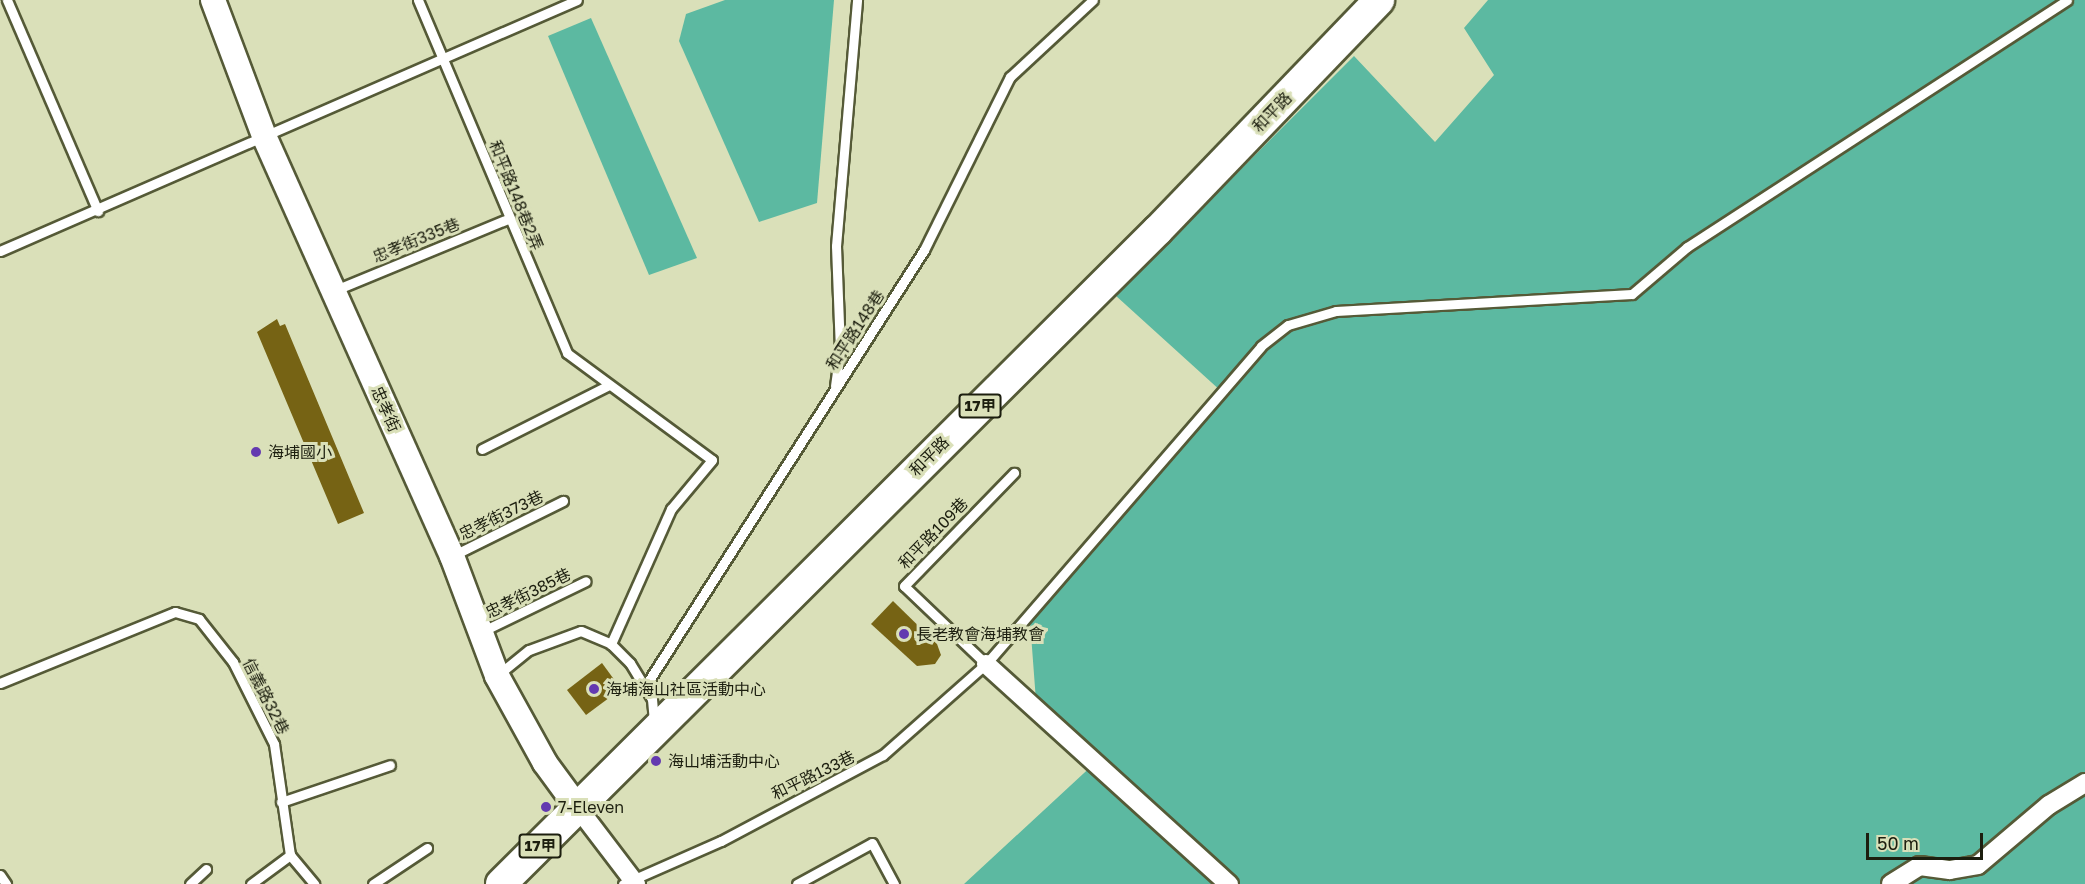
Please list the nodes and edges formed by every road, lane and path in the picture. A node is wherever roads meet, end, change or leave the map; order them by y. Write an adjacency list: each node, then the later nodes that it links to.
1 (8, 0): 11 (lane)
2 (213, 0): 10 (street, 忠孝街)
3 (418, 0): 9 (lane, 和平路148巷2弄)
4 (576, 0): 9 (lane)
5 (857, 0): 16 (lane)
6 (1093, 0): 16 (lane, 和平路148巷)
7 (1379, 0): 28 (main road, 和平路 / 17甲)
8 (2067, 0): 24 (lane, 和平路133巷)
9 (443, 56): 10 (lane); 12 (lane, 和平路148巷2弄)
10 (265, 138): 11 (lane); 14 (street, 忠孝街)
11 (98, 211): 13 (lane)
12 (510, 218): 14 (lane, 忠孝街335巷); 15 (lane, 和平路148巷2弄)
13 (0, 250)
14 (333, 291): 20 (street, 忠孝街)
15 (607, 386): 17 (lane); 23 (lane, 和平路148巷2弄)
16 (834, 389): 27 (lane, 和平路148巷)
17 (482, 449)
18 (1014, 473): 24 (lane, 和平路109巷)
19 (563, 501): 20 (lane, 忠孝街373巷)
20 (452, 556): 22 (street, 忠孝街)
21 (586, 581): 22 (lane, 忠孝街385巷)
22 (483, 631): 25 (street, 忠孝街)
23 (611, 644): 25 (lane); 27 (lane)
24 (986, 664): 38 (lane, 和平路133巷); 47 (street)
25 (497, 676): 32 (street, 忠孝街)
26 (0, 683): 31 (lane, 信義路32巷)
27 (646, 685): 28 (lane)
28 (653, 732): 32 (main road, 和平路 / 17甲)
29 (390, 765): 31 (lane)
30 (2085, 783): 36 (street)
31 (281, 802): 34 (lane, 信義路32巷)
32 (578, 808): 38 (street); 44 (main road, 17甲)
33 (427, 848): 43 (lane)
34 (290, 855): 41 (lane); 42 (lane, 信義路32巷)
35 (206, 869): 40 (lane)
36 (1958, 872): 48 (street)
37 (0, 875): 39 (lane)
38 (631, 882)
39 (6, 884)
40 (190, 884)
41 (251, 884)
42 (314, 884)
43 (373, 884)
44 (501, 884)
45 (797, 884): 46 (lane)
46 (894, 884)
47 (1229, 884)
48 (1891, 884)

